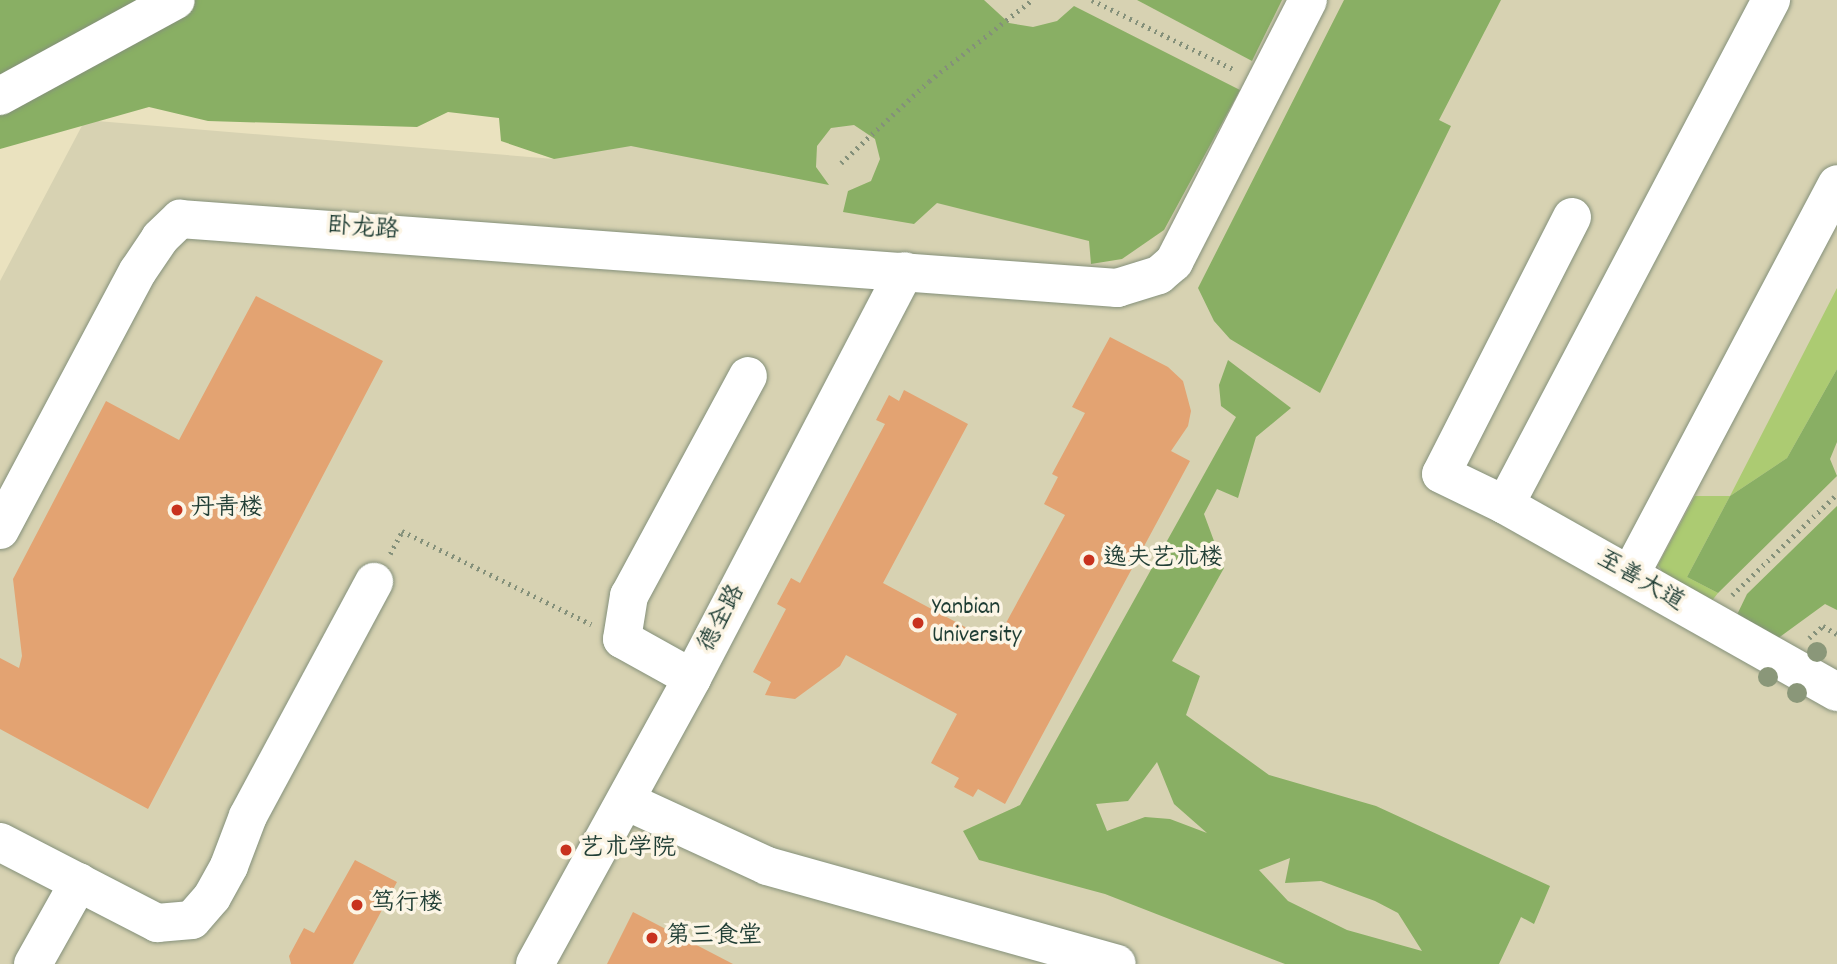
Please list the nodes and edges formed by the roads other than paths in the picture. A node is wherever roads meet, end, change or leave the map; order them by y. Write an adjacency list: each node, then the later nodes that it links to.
1 (176, 0): 4 (lane)
2 (1308, 0): 7 (lane)
3 (1771, 0): 9 (lane)
4 (0, 96)
5 (1837, 184): 11 (lane)
6 (1572, 217): 9 (lane, 至善大道)
7 (905, 271): 10 (lane, 卧龙路); 13 (lane, 德全路)
8 (748, 376): 13 (lane)
9 (1505, 505): 11 (lane, 至善大道)
10 (0, 530)
11 (1630, 575): 14 (lane, 至善大道)
12 (374, 582): 17 (lane)
13 (692, 678): 15 (lane, 德全路)
14 (1837, 692)
15 (626, 801): 19 (lane, 德全路); 20 (lane)
16 (0, 842): 17 (lane)
17 (79, 881): 18 (lane)
18 (33, 964)
19 (535, 964)
20 (1117, 964)

